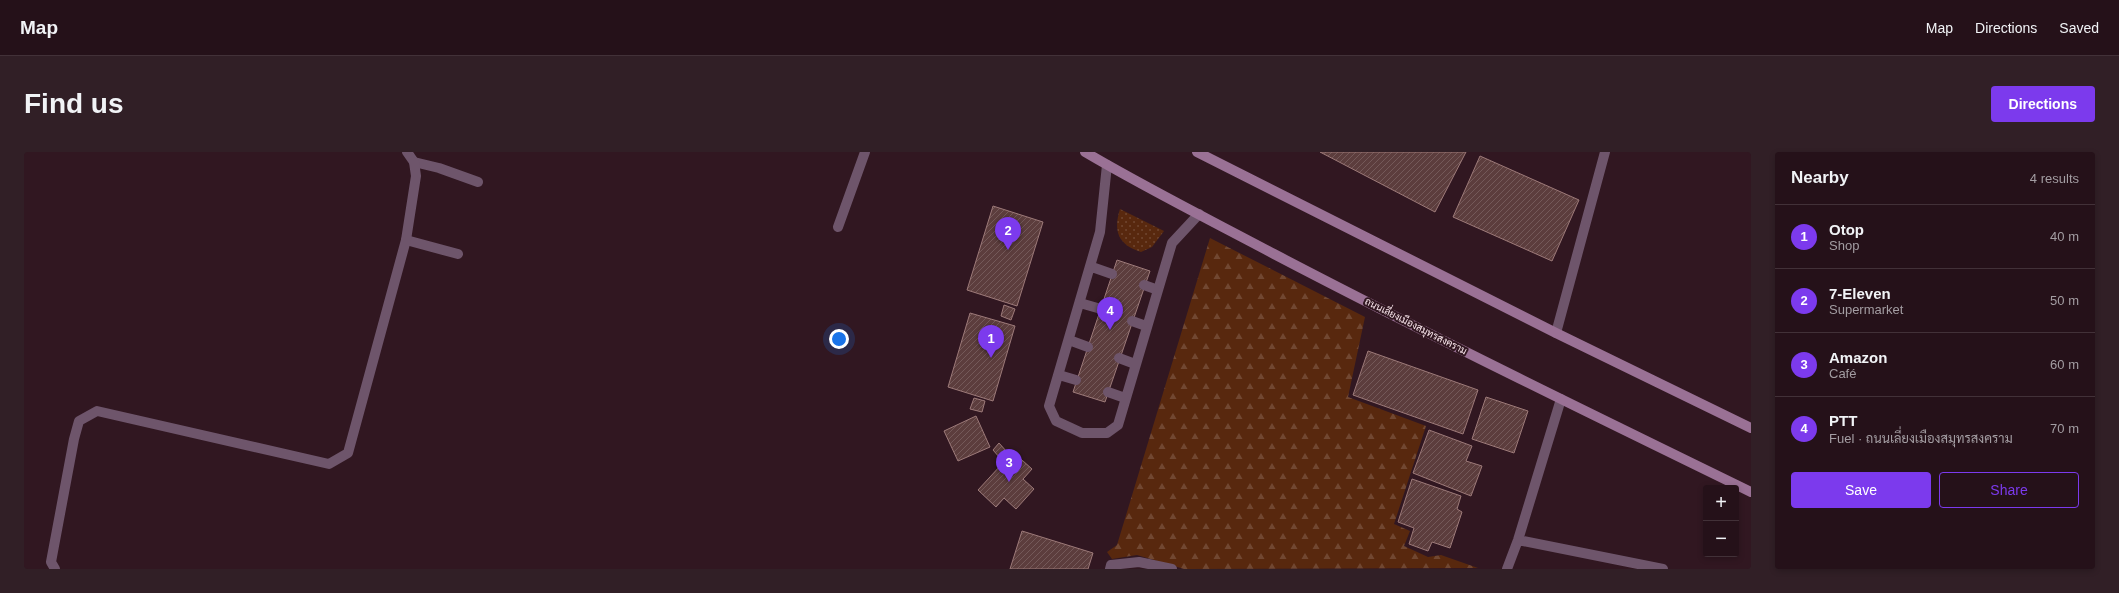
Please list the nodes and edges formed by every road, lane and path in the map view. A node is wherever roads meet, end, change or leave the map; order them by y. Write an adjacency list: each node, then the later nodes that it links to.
1 (407, 152): 6 (street)
2 (865, 152): 10 (street)
3 (1085, 152): 7 (main road, ถนนเลี่ยงเมืองสมุทรสงคราม)
4 (1197, 152): 21 (main road)
5 (1605, 152): 21 (street)
6 (414, 162): 8 (street); 11 (street)
7 (1107, 165): 9 (main road, ถนนเลี่ยงเมืองสมุทรสงคราม); 13 (street)
8 (478, 182)
9 (1199, 214): 16 (street); 30 (main road, ถนนเลี่ยงเมืองสมุทรสงคราม)
10 (838, 227)
11 (406, 240): 12 (street); 34 (street)
12 (458, 254)
13 (1092, 267): 14 (street); 17 (street)
14 (1112, 274)
15 (1144, 285): 16 (street)
16 (1158, 290): 20 (street)
17 (1080, 303): 18 (street); 22 (street)
18 (1101, 309)
19 (1132, 321): 20 (street)
20 (1146, 326): 25 (street)
21 (1556, 333): 31 (main road)
22 (1069, 340): 23 (street); 26 (street)
23 (1088, 347)
24 (1119, 358): 25 (street)
25 (1135, 364): 29 (street)
26 (1058, 375): 27 (street); 29 (street)
27 (1076, 380)
28 (1108, 392): 29 (street)
29 (1126, 398)
30 (1561, 399): 32 (main road, ถนนเลี่ยงเมืองสมุทรสงคราม); 33 (street)
31 (1751, 428)
32 (1751, 492)
33 (1518, 540): 37 (street); 38 (street)
34 (55, 569)
35 (1110, 569): 36 (street)
36 (1172, 569)
37 (1507, 569)
38 (1663, 569)

